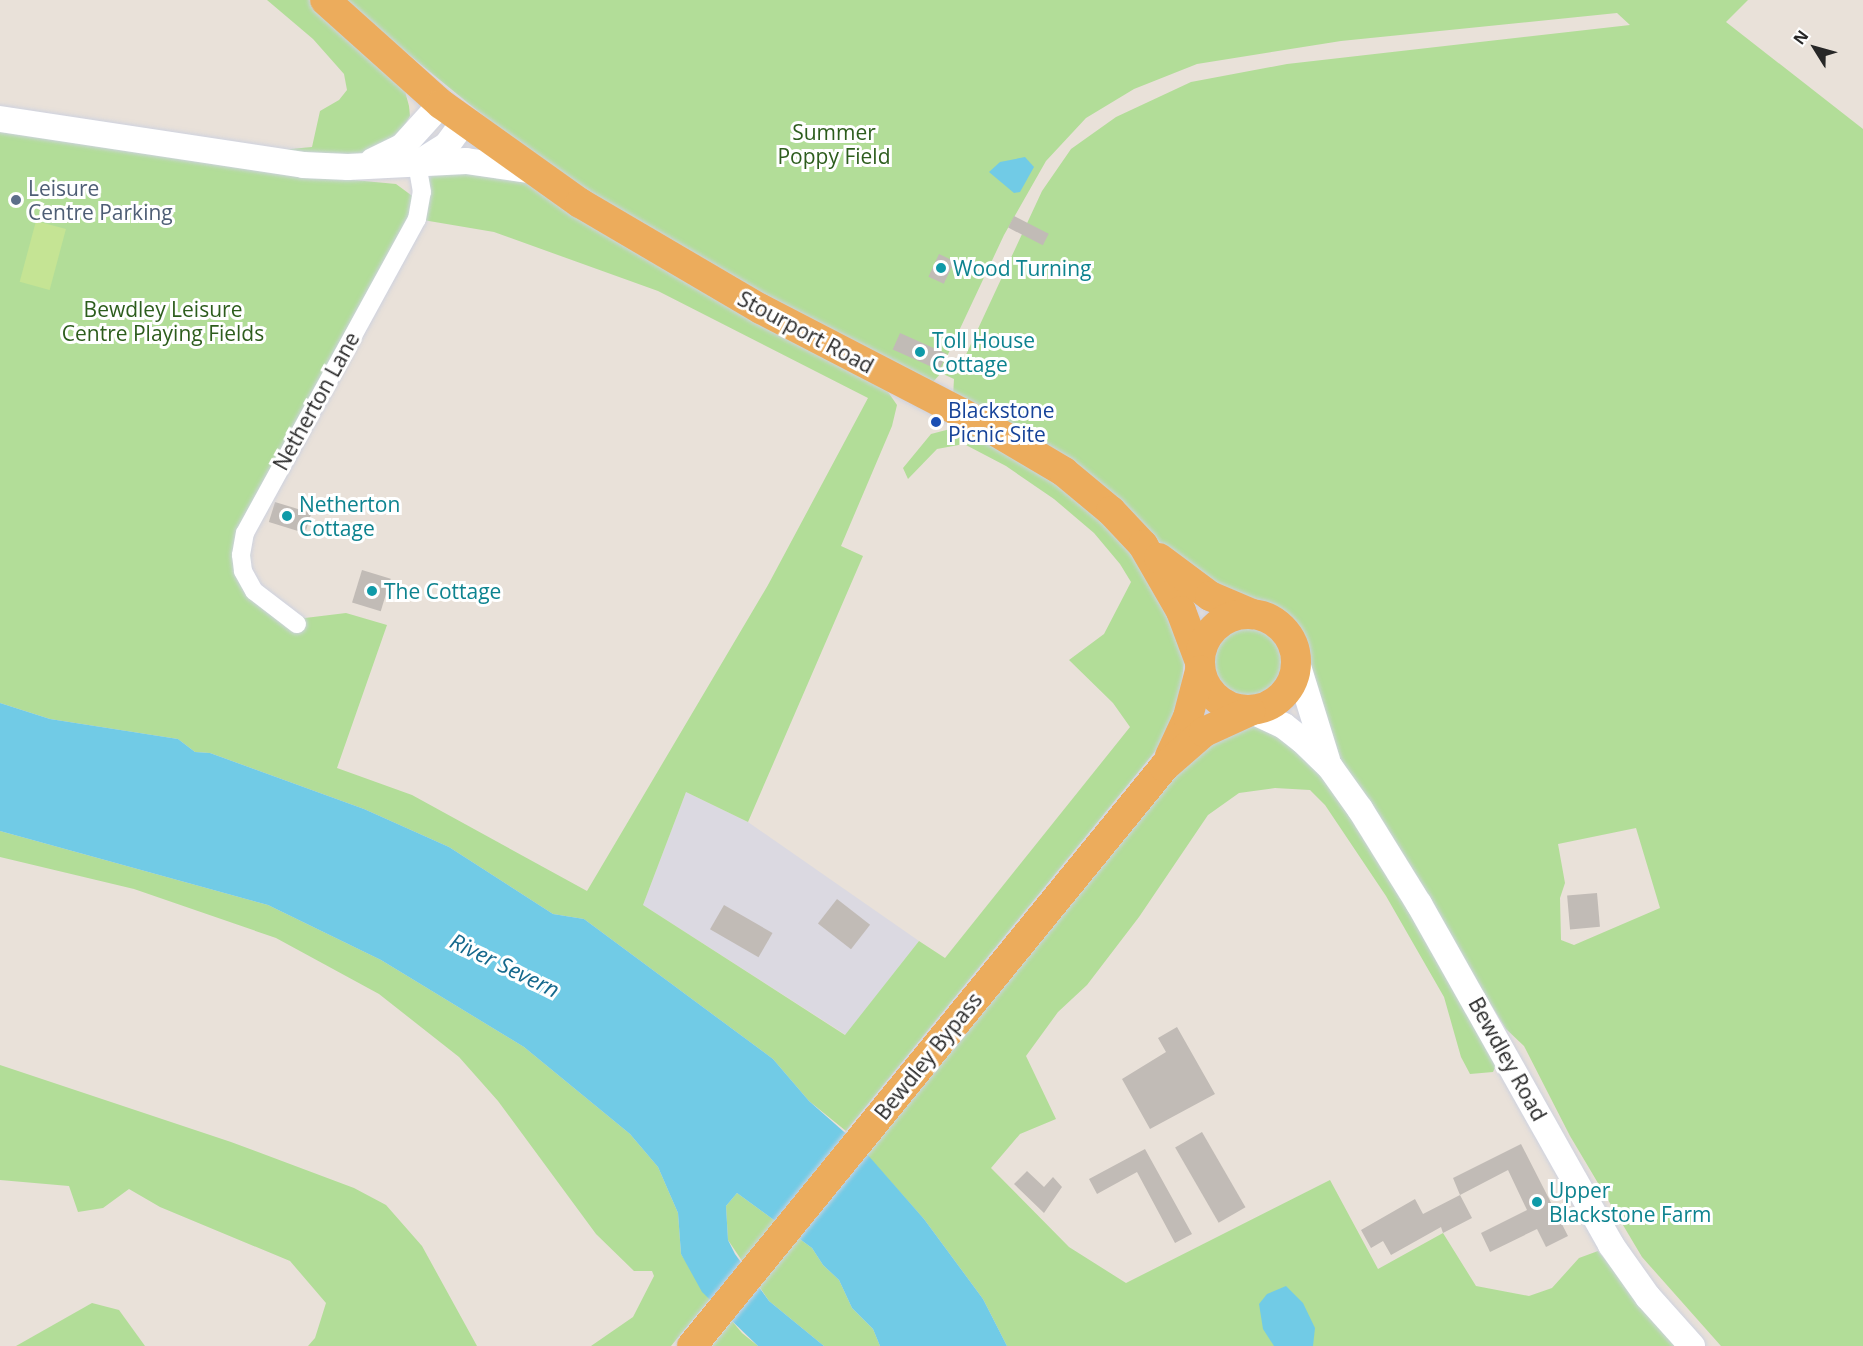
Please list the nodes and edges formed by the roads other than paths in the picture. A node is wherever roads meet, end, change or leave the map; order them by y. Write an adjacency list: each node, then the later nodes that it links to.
1 (325, 0): 2 (highway, Stourport Road)
2 (441, 104): 4 (highway, Stourport Road); 6 (main road)
3 (0, 118): 6 (main road)
4 (464, 122): 5 (main road); 7 (highway, Stourport Road)
5 (417, 163): 6 (main road); 7 (main road); 10 (street, Netherton Lane)
6 (362, 166)
7 (529, 170): 8 (highway, Stourport Road)
8 (1143, 545): 9 (highway, Stourport Road); 12 (highway, Stourport Road)
9 (1252, 614): 11 (highway); 12 (highway)
10 (297, 624)
11 (1297, 663): 13 (highway); 15 (main road, Bewdley Road)
12 (1200, 666): 13 (highway); 14 (highway, Bewdley Bypass)
13 (1251, 711): 14 (highway, Bewdley Bypass); 15 (main road, Bewdley Road)
14 (1164, 767): 16 (highway, Bewdley Bypass)
15 (1330, 768): 17 (main road, Bewdley Road)
16 (692, 1346)
17 (1692, 1346)

